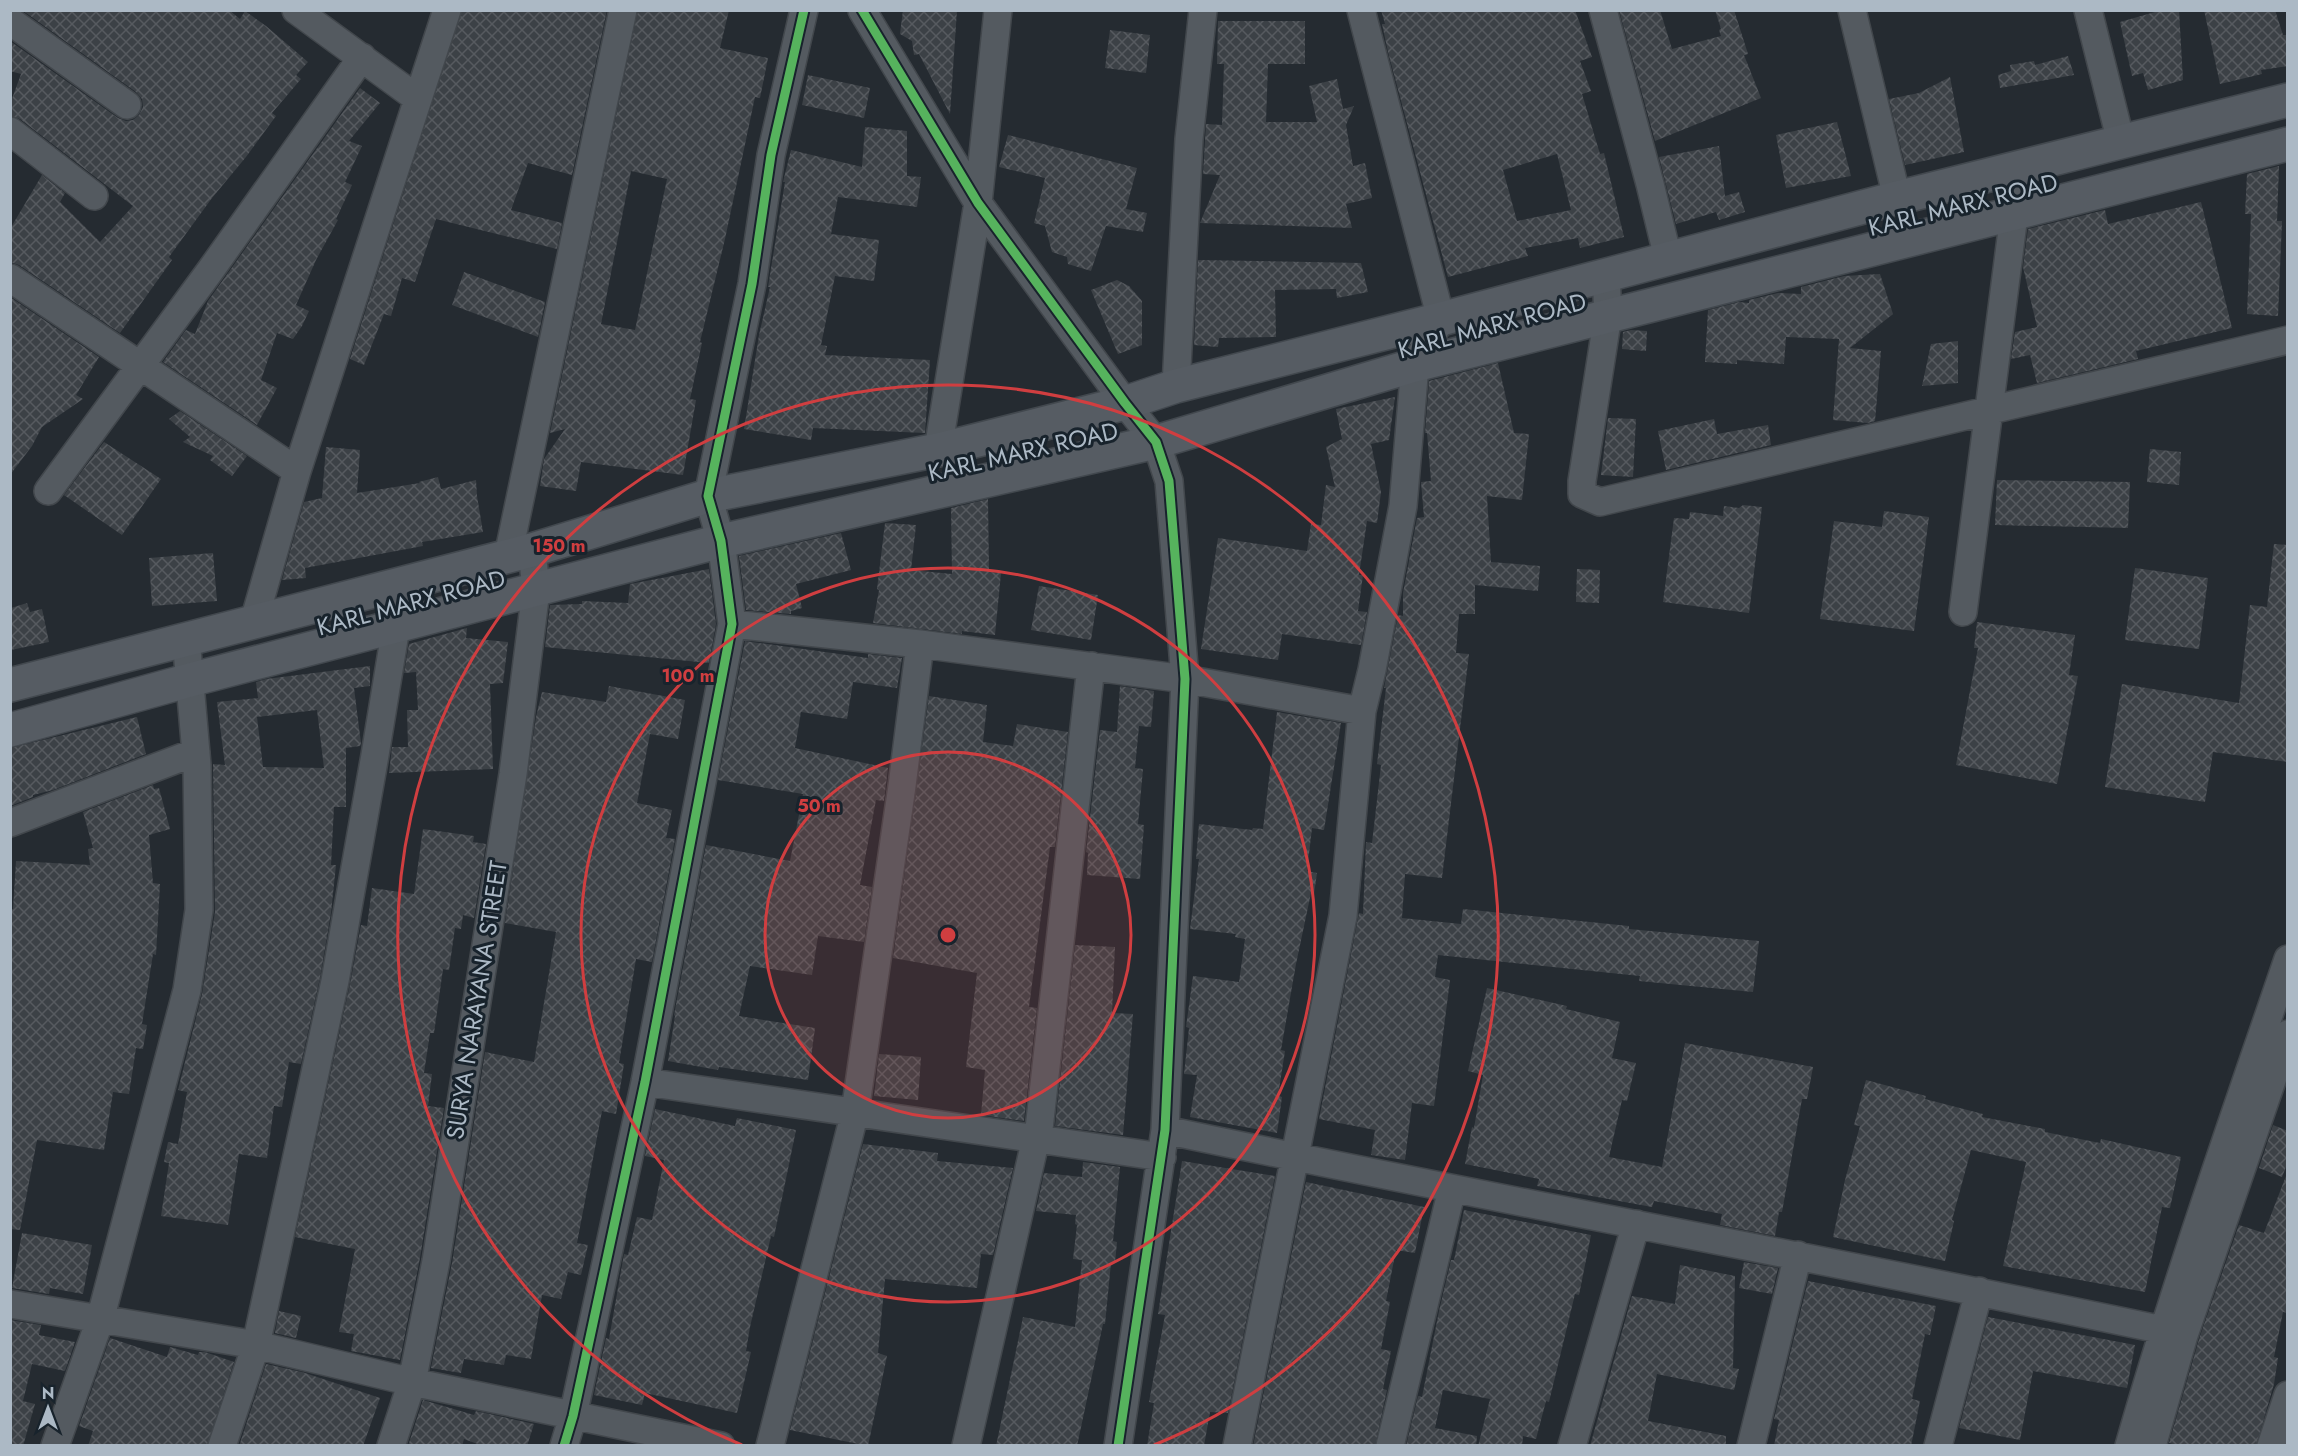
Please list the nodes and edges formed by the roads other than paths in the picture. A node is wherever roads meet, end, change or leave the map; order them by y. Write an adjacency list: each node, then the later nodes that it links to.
1 (297, 10): 13 (street)
2 (447, 10): 14 (street)
3 (623, 10): 42 (street, SURYA NARAYANA STREET)
4 (804, 10): 40 (street)
5 (862, 10): 23 (street)
6 (998, 10): 23 (street)
7 (1203, 10): 33 (street)
8 (1361, 10): 29 (street)
9 (1603, 10): 25 (street)
10 (1852, 10): 22 (street)
11 (2096, 12): 18 (street)
12 (10, 21): 16 (street)
13 (362, 57): 14 (street); 32 (street)
14 (418, 99): 38 (street)
15 (2288, 100): 18 (main road, KARL MARX ROAD)
16 (127, 105)
17 (10, 131): 21 (street)
18 (2121, 142): 20 (main road, KARL MARX ROAD)
19 (2288, 144): 24 (main road, KARL MARX ROAD)
20 (2020, 168): 22 (main road, KARL MARX ROAD); 24 (street)
21 (94, 196)
22 (1897, 198): 25 (main road, KARL MARX ROAD)
23 (978, 203): 34 (street); 37 (street)
24 (2015, 212): 28 (main road, KARL MARX ROAD); 35 (street)
25 (1668, 258): 26 (main road, KARL MARX ROAD)
26 (1606, 275): 28 (street); 29 (main road, KARL MARX ROAD)
27 (10, 278): 32 (street)
28 (1608, 315): 31 (main road, KARL MARX ROAD); 35 (street)
29 (1441, 319): 31 (street); 33 (main road, KARL MARX ROAD)
30 (2288, 340): 35 (street)
31 (1415, 365): 36 (main road, KARL MARX ROAD); 55 (street)
32 (140, 366): 38 (street); 39 (street)
33 (1176, 386): 34 (main road, KARL MARX ROAD)
34 (1125, 403): 36 (street); 37 (main road, KARL MARX ROAD)
35 (1988, 409): 45 (street)
36 (1156, 442): 41 (main road, KARL MARX ROAD); 52 (street)
37 (938, 450): 40 (main road, KARL MARX ROAD)
38 (297, 471): 46 (street)
39 (48, 491)
40 (708, 496): 41 (street); 42 (main road, KARL MARX ROAD)
41 (721, 541): 44 (main road, KARL MARX ROAD); 47 (street)
42 (520, 553): 43 (main road, KARL MARX ROAD); 44 (street, SURYA NARAYANA STREET)
43 (400, 584): 46 (main road, KARL MARX ROAD); 48 (street)
44 (536, 590): 48 (main road, KARL MARX ROAD); 75 (street, SURYA NARAYANA STREET)
45 (1963, 612)
46 (254, 621): 49 (main road, KARL MARX ROAD)
47 (732, 624): 50 (street); 61 (street)
48 (396, 627): 53 (main road, KARL MARX ROAD); 74 (street)
49 (186, 638): 53 (street); 54 (main road, KARL MARX ROAD)
50 (920, 644): 51 (street); 62 (street)
51 (1091, 666): 52 (street); 64 (street)
52 (1185, 679): 55 (street); 63 (street)
53 (190, 680): 56 (main road, KARL MARX ROAD); 57 (street)
54 (10, 685)
55 (1362, 711): 66 (street)
56 (10, 730)
57 (196, 752): 58 (street); 72 (street)
58 (10, 823)
59 (2288, 959): 73 (street)
60 (2288, 1034): 92 (street)
61 (645, 1082): 62 (street); 77 (street)
62 (855, 1112): 64 (street); 83 (street)
63 (1165, 1130): 65 (street); 66 (street)
64 (1036, 1138): 65 (street); 84 (street)
65 (1162, 1157): 85 (street)
66 (1295, 1158): 67 (street); 86 (street)
67 (1452, 1189): 68 (street); 87 (street)
68 (1636, 1224): 69 (street); 88 (street)
69 (1798, 1255): 70 (street); 89 (street)
70 (1979, 1291): 73 (street); 90 (street)
71 (10, 1304): 72 (street)
72 (100, 1320): 74 (street); 78 (street)
73 (2163, 1330): 91 (street)
74 (256, 1345): 75 (street); 79 (street)
75 (412, 1382): 77 (street); 80 (street, SURYA NARAYANA STREET)
76 (2288, 1395): 93 (street)
77 (573, 1416): 81 (street); 82 (street)
78 (55, 1446)
79 (222, 1446)
80 (391, 1446)
81 (564, 1446)
82 (721, 1446)
83 (770, 1446)
84 (966, 1446)
85 (1118, 1446)
86 (1238, 1446)
87 (1390, 1446)
88 (1572, 1446)
89 (1751, 1446)
90 (1938, 1446)
91 (2129, 1446)
92 (2152, 1446)
93 (2271, 1446)

